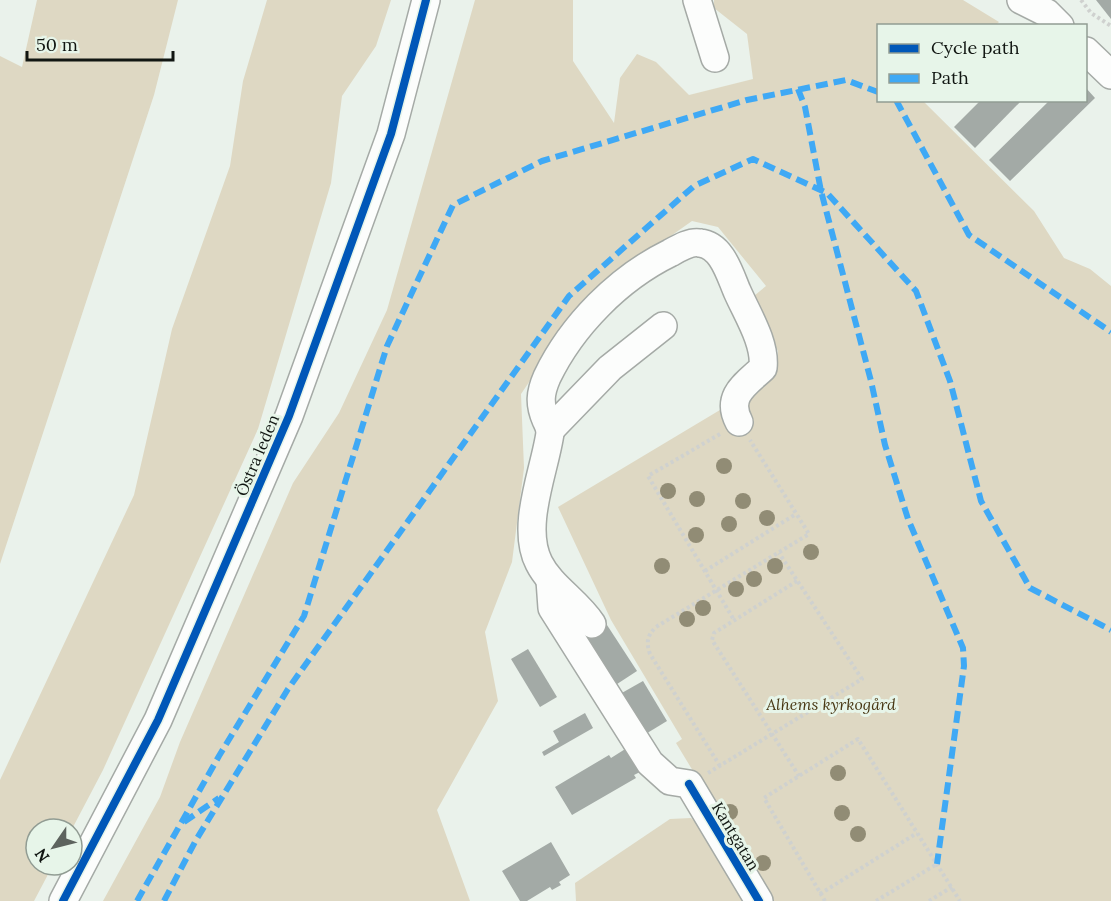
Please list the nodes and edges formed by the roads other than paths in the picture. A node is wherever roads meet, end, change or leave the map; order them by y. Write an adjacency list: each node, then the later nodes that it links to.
1 (426, 0): 13 (street, Östra leden)
2 (696, 0): 6 (street)
3 (1022, 0): 4 (street)
4 (1058, 24)
5 (1087, 52): 7 (street)
6 (715, 58)
7 (1111, 75)
8 (663, 326): 10 (street)
9 (739, 422): 10 (street)
10 (550, 430): 11 (street)
11 (550, 580): 12 (street); 14 (street, Kantgatan)
12 (592, 624)
13 (63, 901)
14 (759, 901)

